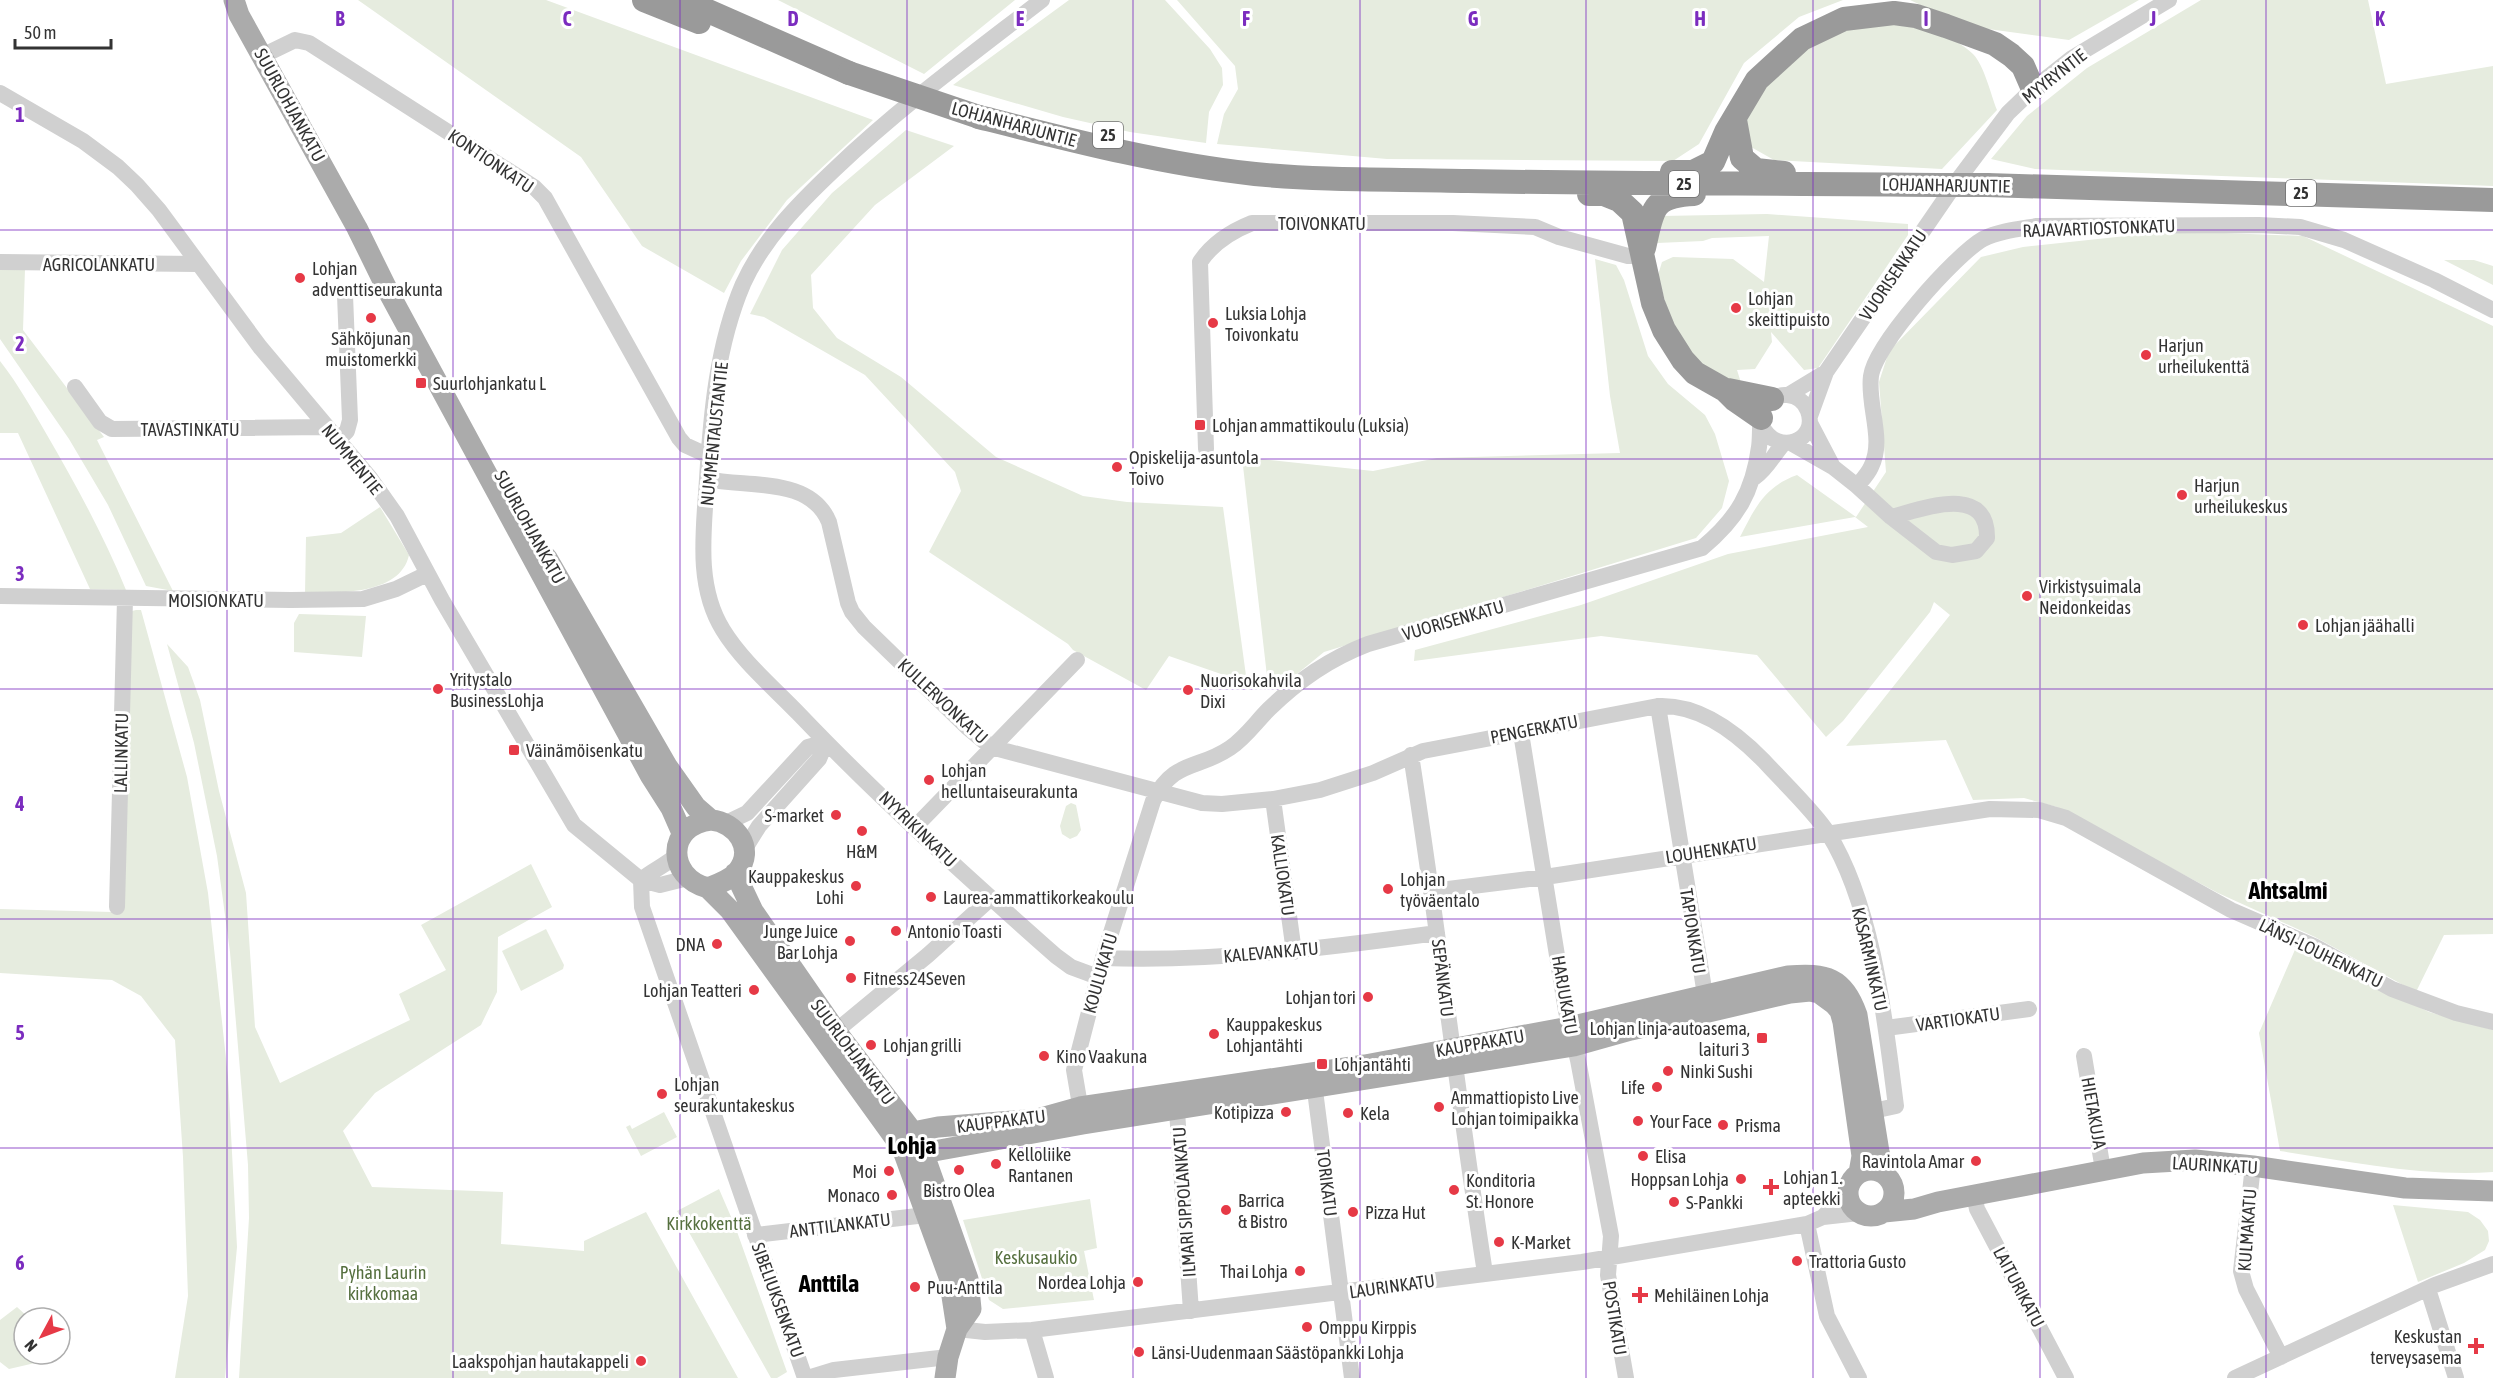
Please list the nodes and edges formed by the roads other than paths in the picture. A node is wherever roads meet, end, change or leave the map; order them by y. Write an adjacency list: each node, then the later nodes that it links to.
1 (219, 0): 7 (main road, SUURLOHJANKATU)
2 (644, 0): 8 (highway)
3 (683, 0): 8 (highway, LOHJANHARJUNTIE / 25)
4 (710, 0): 10 (highway, LOHJANHARJUNTIE / 25)
5 (1042, 0): 33 (street, NUMMENTAUSTANTIE)
6 (2169, 0): 11 (street, MYYRYNTIE)
7 (236, 8): 9 (main road, SUURLOHJANKATU)
8 (779, 44): 10 (highway, LOHJANHARJUNTIE / 25)
9 (262, 56): 20 (main road, SUURLOHJANKATU); 33 (street, KONTIONKATU)
10 (856, 70): 15 (highway, LOHJANHARJUNTIE / 25, bridge)
11 (2033, 90): 13 (highway); 14 (street, MYYRYNTIE)
12 (0, 93): 23 (street, NUMMENTIE)
13 (1735, 120): 16 (highway); 17 (highway)
14 (1949, 181): 16 (highway, LOHJANHARJUNTIE / 25); 19 (highway, LOHJANHARJUNTIE / 25, bridge); 26 (street, VUORISENKATU)
15 (1520, 182): 17 (highway, LOHJANHARJUNTIE / 25); 21 (highway)
16 (1811, 183): 18 (highway, LOHJANHARJUNTIE / 25)
17 (1636, 184): 18 (highway, LOHJANHARJUNTIE / 25)
18 (1733, 184): 21 (highway)
19 (2493, 200)
20 (357, 228): 51 (main road, SUURLOHJANKATU); 54 (main road, SUURLOHJANKATU)
21 (1642, 256): 28 (highway); 32 (street, TOIVONKATU)
22 (0, 262): 23 (street, AGRICOLANKATU)
23 (198, 264): 30 (street, NUMMENTIE)
24 (345, 295): 30 (street)
25 (2493, 310): 37 (street, RAJAVARTIOSTONKATU)
26 (1826, 372): 28 (street, VUORISENKATU); 29 (street, VUORISENKATU)
27 (75, 387): 30 (street, TAVASTINKATU)
28 (1771, 409): 29 (street); 31 (street); 35 (street, VUORISENKATU)
29 (1810, 420): 31 (street); 34 (street)
30 (332, 433): 39 (street, NUMMENTIE)
31 (1788, 443): 34 (street); 35 (street, VUORISENKATU)
32 (1206, 449)
33 (709, 456): 36 (street, NUMMENTAUSTANTIE)
34 (1833, 467): 37 (street)
35 (1755, 477): 48 (street, VUORISENKATU)
36 (707, 479): 45 (street, NUMMENTAUSTANTIE); 46 (street, KULLERVONKATU)
37 (1857, 486): 38 (street)
38 (1891, 517): 38 (street)
39 (427, 574): 41 (street, MOISIONKATU); 61 (street, NUMMENTIE)
40 (0, 596): 41 (street, MOISIONKATU)
41 (125, 599): 65 (street, LALLINKATU)
42 (1077, 660): 46 (street)
43 (1658, 706): 44 (street, PENGERKATU); 53 (street, KASARMINKATU); 56 (street, TAPIONKATU)
44 (1521, 732): 47 (street, PENGERKATU); 59 (street, HARJUKATU)
45 (826, 742): 51 (street); 52 (street, NYYRIKINKATU); 55 (street)
46 (991, 747): 48 (street, KULLERVONKATU); 52 (street)
47 (1411, 755): 49 (street, KULLERVONKATU); 63 (street, SEPÄNKATU)
48 (1157, 791): 49 (street, KULLERVONKATU); 68 (street, KOULUKATU)
49 (1273, 799): 67 (street, KALLIOKATU)
50 (1990, 809): 53 (street, LOUHENKATU); 72 (street, LÄNSI-LOUHENKATU)
51 (719, 821): 54 (main road); 55 (main road)
52 (915, 827): 64 (street, NYYRIKINKATU)
53 (1828, 832): 56 (street, LOUHENKATU); 73 (street, KASARMINKATU)
54 (682, 833): 57 (main road)
55 (744, 850): 58 (main road)
56 (1682, 854): 59 (street, LOUHENKATU); 70 (street, TAPIONKATU)
57 (677, 855): 60 (main road); 61 (street)
58 (735, 873): 62 (main road); 74 (main road, SUURLOHJANKATU)
59 (1545, 877): 63 (street, LOUHENKATU); 75 (street, HARJUKATU)
60 (687, 878): 61 (street); 62 (main road)
61 (641, 880): 97 (street, SIBELIUKSENKATU)
62 (708, 888): 82 (main road, SUURLOHJANKATU)
63 (1432, 891): 66 (street, SEPÄNKATU)
64 (986, 903): 69 (street, NYYRIKINKATU); 74 (street)
65 (117, 907)
66 (1437, 933): 67 (street, KALEVANKATU); 77 (street, SEPÄNKATU)
67 (1294, 952): 68 (street, KALEVANKATU)
68 (1103, 958): 69 (street, KOULUKATU)
69 (1098, 977): 81 (street, KOULUKATU)
70 (1706, 1004): 75 (main road, KAUPPAKATU); 80 (main road, KAUPPAKATU); 86 (main road, KAUPPAKATU)
71 (2030, 1009): 73 (street, VARTIOKATU)
72 (2493, 1022)
73 (1886, 1028): 80 (street, KASARMINKATU)
74 (836, 1031): 82 (main road, SUURLOHJANKATU)
75 (1571, 1037): 77 (main road, KAUPPAKATU); 98 (street, HARJUKATU)
76 (2084, 1056): 85 (street, HIETAKUJA)
77 (1454, 1057): 78 (main road, KAUPPAKATU); 100 (street, SEPÄNKATU)
78 (1314, 1081): 79 (main road, KAUPPAKATU); 102 (street, TORIKATU)
79 (1176, 1102): 81 (main road, KAUPPAKATU); 103 (street, ILMARI SIPPOLANKATU)
80 (1873, 1111): 87 (main road, KAUPPAKATU)
81 (1082, 1116): 82 (main road, KAUPPAKATU); 83 (main road, KAUPPAKATU)
82 (908, 1140): 83 (main road, SUURLOHJANKATU); 94 (main road, SUURLOHJANKATU)
83 (923, 1153): 104 (main road, SUURLOHJANKATU)
84 (2253, 1166): 85 (main road, LAURINKATU); 89 (main road, LAURINKATU); 106 (street, KULMAKATU)
85 (2103, 1170): 90 (main road, LAURINKATU)
86 (1859, 1173): 87 (main road); 88 (main road)
87 (1889, 1182): 91 (main road, LAURINKATU); 92 (main road)
88 (1848, 1191): 93 (main road); 95 (street, LAURINKATU)
89 (2493, 1191)
90 (1974, 1195): 91 (main road, LAURINKATU); 113 (street, LAITURIKATU)
91 (1938, 1202): 92 (main road, LAURINKATU)
92 (1884, 1212): 93 (main road)
93 (1859, 1213): 95 (street, LAURINKATU)
94 (926, 1215): 97 (street, ANTTILANKATU); 104 (main road, SUURLOHJANKATU)
95 (1823, 1217): 96 (street, LAURINKATU)
96 (1807, 1224): 98 (street, LAURINKATU); 112 (street)
97 (755, 1235): 108 (street, SIBELIUKSENKATU)
98 (1608, 1257): 100 (street, LAURINKATU); 111 (street, POSTIKATU)
99 (2493, 1264): 101 (street)
100 (1485, 1273): 102 (street, LAURINKATU)
101 (2428, 1289): 106 (street); 115 (street)
102 (1341, 1293): 103 (street, LAURINKATU); 110 (street, TORIKATU)
103 (1191, 1311): 105 (street, LAURINKATU)
104 (957, 1329): 105 (street, LAURINKATU); 107 (main road)
105 (1032, 1330): 109 (street)
106 (2281, 1357): 114 (street)
107 (946, 1368): 108 (street)
108 (807, 1378)
109 (1046, 1378)
110 (1352, 1378)
111 (1626, 1378)
112 (1859, 1378)
113 (2066, 1378)
114 (2235, 1378)
115 (2456, 1378)

